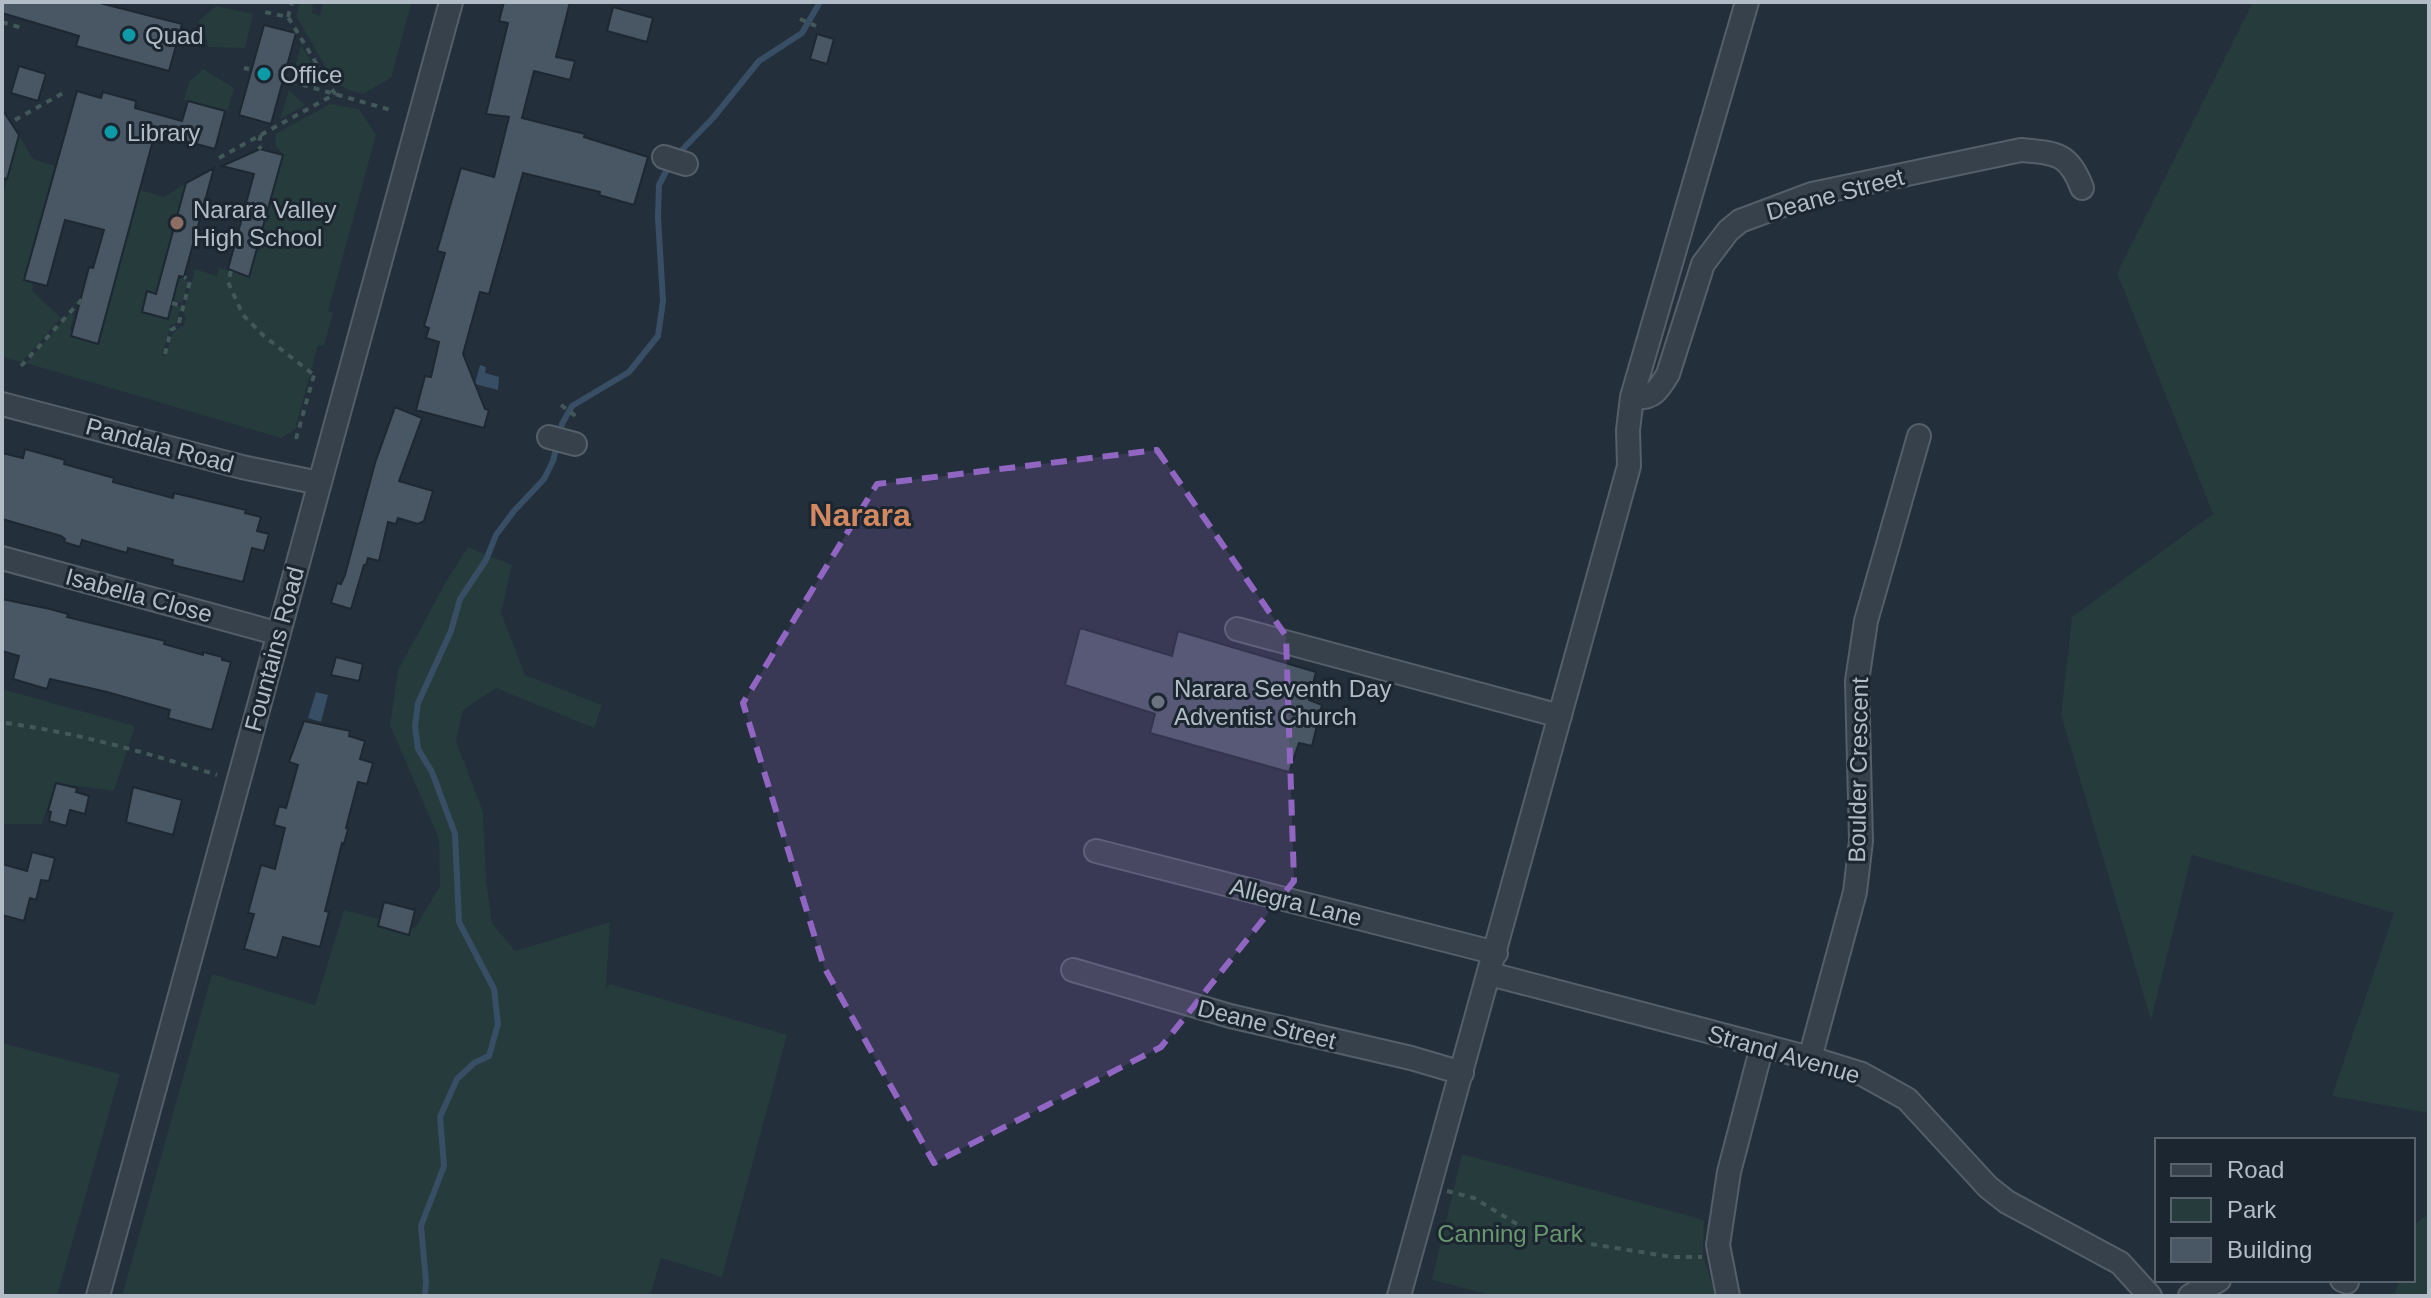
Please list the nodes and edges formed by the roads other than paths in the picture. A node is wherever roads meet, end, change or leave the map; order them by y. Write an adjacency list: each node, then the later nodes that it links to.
1 (1747, 2): 4 (street)
2 (446, 5): 9 (street, Fountains Road)
3 (2082, 188): 4 (street, Deane Street)
4 (1632, 397): 13 (street)
5 (2, 404): 9 (street, Pandala Road)
6 (1919, 436): 18 (street, Boulder Crescent)
7 (549, 437): 8 (street)
8 (575, 444)
9 (319, 483): 12 (street, Fountains Road)
10 (2, 558): 12 (street, Isabella Close)
11 (1237, 629): 13 (street)
12 (276, 633): 21 (street, Fountains Road)
13 (1560, 716): 15 (street)
14 (1096, 851): 15 (street, Allegra Lane)
15 (1493, 964): 17 (street, Strand Avenue); 19 (street)
16 (1073, 970): 19 (street, Deane Street)
17 (1762, 1046): 18 (street, Strand Avenue); 23 (street)
18 (1810, 1058): 24 (street, Strand Avenue)
19 (1462, 1073): 22 (street)
20 (2215, 1282): 25 (street)
21 (98, 1296)
22 (1399, 1296)
23 (1728, 1296)
24 (2150, 1296)
25 (2190, 1296)

